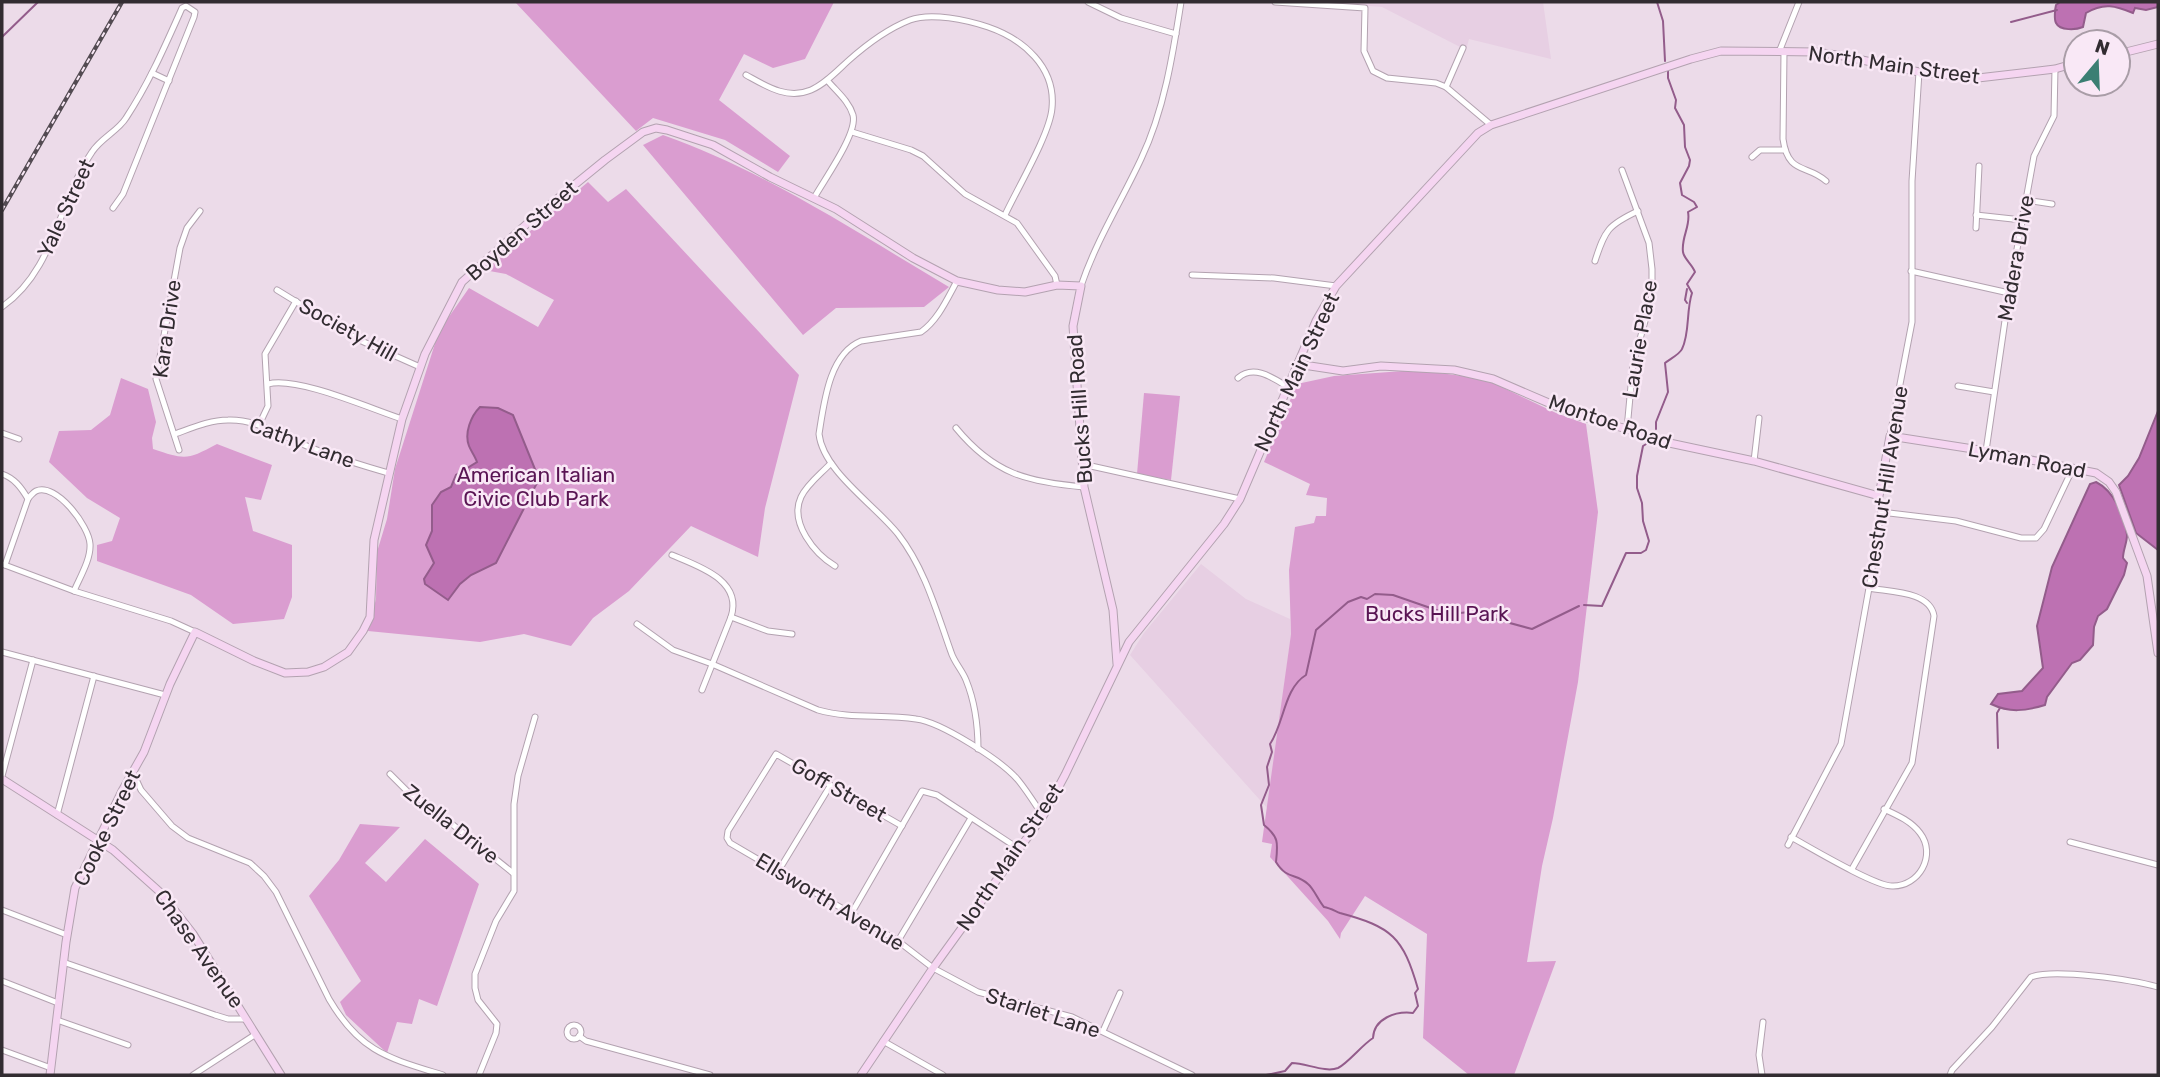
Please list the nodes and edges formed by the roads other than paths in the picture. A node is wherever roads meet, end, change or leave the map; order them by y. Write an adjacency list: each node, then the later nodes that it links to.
1 (1088, 2): 6 (street)
2 (1108, 2): 6 (street)
3 (1181, 2): 7 (street, Bucks Hill Road)
4 (1275, 2): 19 (street)
5 (1799, 2): 11 (street)
6 (1107, 11): 7 (street)
7 (1176, 34): 42 (street, Bucks Hill Road)
8 (2158, 44): 10 (street)
9 (1463, 48): 19 (street)
10 (2132, 50)
11 (1782, 52): 14 (street, North Main Street); 20 (street, North Main Street); 22 (street)
12 (2062, 67): 13 (street, North Main Street)
13 (2055, 69): 14 (street, North Main Street); 28 (street, Madera Drive)
14 (1919, 72): 38 (street, Chestnut Hill Avenue)
15 (152, 74): 18 (street); 18 (street, Yale Street); 47 (street, Yale Street)
16 (746, 75): 17 (street)
17 (827, 80): 21 (street); 33 (street)
18 (169, 81): 30 (street, Yale Street)
19 (1446, 87): 20 (street)
20 (1492, 125): 43 (street, North Main Street)
21 (852, 132): 27 (street); 33 (street)
22 (1785, 150): 23 (street); 26 (street)
23 (1752, 157)
24 (1979, 166): 34 (street)
25 (1622, 170): 32 (street, Laurie Place)
26 (1826, 181)
27 (814, 198): 40 (street, Boyden Street); 49 (street, Boyden Street)
28 (2026, 200): 29 (street); 35 (street, Madera Drive)
29 (2052, 204)
30 (113, 208)
31 (200, 211): 61 (street, Kara Drive)
32 (1638, 211): 37 (street); 59 (street, Laurie Place)
33 (1004, 215): 41 (street)
34 (1976, 215): 35 (street); 36 (street)
35 (2022, 220): 45 (street, Madera Drive)
36 (1976, 228)
37 (1595, 261)
38 (1911, 271): 45 (street); 62 (street, Chestnut Hill Avenue)
39 (1192, 275): 43 (street)
40 (957, 281): 41 (street, Boyden Street); 67 (street)
41 (1057, 285): 42 (street, Boyden Street)
42 (1081, 286): 68 (street, Bucks Hill Road)
43 (1336, 286): 48 (street, North Main Street)
44 (277, 290): 46 (street, Society Hill)
45 (2009, 293): 54 (street, Madera Drive)
46 (296, 302): 49 (street, Society Hill); 51 (street)
47 (2, 307)
48 (1297, 364): 53 (street, North Main Street); 59 (street, Montoe Road)
49 (420, 367): 56 (street, Boyden Street)
50 (1238, 378): 53 (street)
51 (268, 384): 56 (street); 57 (street)
52 (1958, 386): 54 (street)
53 (1288, 387): 75 (street, North Main Street)
54 (1994, 392): 65 (street, Madera Drive)
55 (1759, 418): 66 (street)
56 (402, 419): 70 (street, Boyden Street)
57 (259, 425): 61 (street, Cathy Lane); 70 (street, Cathy Lane)
58 (956, 428): 72 (street)
59 (1627, 429): 66 (street, Montoe Road)
60 (2, 433): 63 (street)
61 (175, 434): 64 (street, Kara Drive)
62 (1890, 436): 65 (street, Lyman Road); 73 (street, Chestnut Hill Avenue)
63 (19, 439)
64 (179, 450)
65 (1986, 451): 69 (street, Lyman Road)
66 (1754, 461): 73 (street, Montoe Road)
67 (831, 463): 79 (street); 95 (street)
68 (1082, 464): 72 (street, Bucks Hill Road); 75 (street)
69 (2073, 468): 76 (street); 87 (street, Lyman Road)
70 (388, 473): 84 (street, Boyden Street)
71 (2, 474): 74 (street)
72 (1084, 487): 90 (street, Bucks Hill Road)
73 (1879, 496): 76 (street, Chestnut Hill Avenue)
74 (28, 499): 78 (street); 81 (street)
75 (1240, 499): 90 (street, North Main Street)
76 (1881, 512): 80 (street, Chestnut Hill Avenue)
77 (672, 555): 82 (street)
78 (4, 565): 81 (street, Boyden Street)
79 (835, 566)
80 (1869, 589): 100 (street); 105 (street, Chestnut Hill Avenue)
81 (74, 590): 84 (street, Boyden Street)
82 (731, 617): 85 (street); 89 (street)
83 (638, 624): 89 (street)
84 (195, 632): 93 (street, Cooke Street)
85 (792, 634)
86 (2, 652): 88 (street)
87 (2158, 653)
88 (33, 660): 91 (street); 98 (street)
89 (712, 664): 92 (street); 95 (street)
90 (1117, 664): 102 (street, North Main Street)
91 (94, 676): 93 (street); 101 (street)
92 (702, 690)
93 (165, 695): 96 (street, Cooke Street)
94 (535, 717): 114 (street)
95 (978, 749): 102 (street)
96 (133, 773): 107 (street, Cooke Street); 138 (street)
97 (390, 774): 114 (street, Zuella Drive)
98 (2, 778): 101 (street, Chase Avenue)
99 (830, 786): 104 (street, Goff Street); 106 (street, Goff Street); 113 (street)
100 (1884, 809): 112 (street); 112 (street)
101 (57, 815): 107 (street, Chase Avenue)
102 (1043, 816): 110 (street, North Main Street)
103 (971, 818): 104 (street); 110 (street); 118 (street)
104 (902, 826): 116 (street)
105 (1791, 837): 109 (street, Chestnut Hill Avenue); 112 (street)
106 (727, 838): 113 (street, Ellsworth Avenue)
107 (97, 840): 117 (street, Cooke Street); 125 (street, Chase Avenue)
108 (2070, 842): 111 (street)
109 (1788, 845)
110 (1019, 849): 120 (street, North Main Street)
111 (2158, 865)
112 (1852, 869)
113 (779, 870): 116 (street, Ellsworth Avenue)
114 (513, 873): 139 (street)
115 (2, 910): 117 (street)
116 (851, 914): 118 (street, Ellsworth Avenue)
117 (66, 935): 119 (street, Cooke Street)
118 (898, 941): 120 (street, Ellsworth Avenue)
119 (63, 962): 124 (street, Cooke Street); 125 (street)
120 (933, 968): 128 (street, Starlet Lane); 131 (street, North Main Street)
121 (2, 981): 124 (street)
122 (2158, 987): 145 (street)
123 (1120, 993): 128 (street)
124 (58, 1003): 126 (street, Cooke Street)
125 (247, 1019): 129 (street, Chase Avenue)
126 (57, 1020): 132 (street); 134 (street, Cooke Street)
127 (1763, 1022): 144 (street)
128 (1103, 1031): 143 (street, Starlet Lane)
129 (256, 1034): 135 (street); 137 (street, Chase Avenue)
130 (579, 1036): 140 (street)
131 (883, 1041): 141 (street, North Main Street); 142 (street)
132 (128, 1045)
133 (2, 1050): 134 (street)
134 (51, 1072)
135 (205, 1072): 136 (street)
136 (193, 1075)
137 (281, 1075)
138 (443, 1075)
139 (479, 1075)
140 (708, 1075)
141 (861, 1075)
142 (943, 1075)
143 (1192, 1075)
144 (1762, 1075)
145 (1950, 1075)

